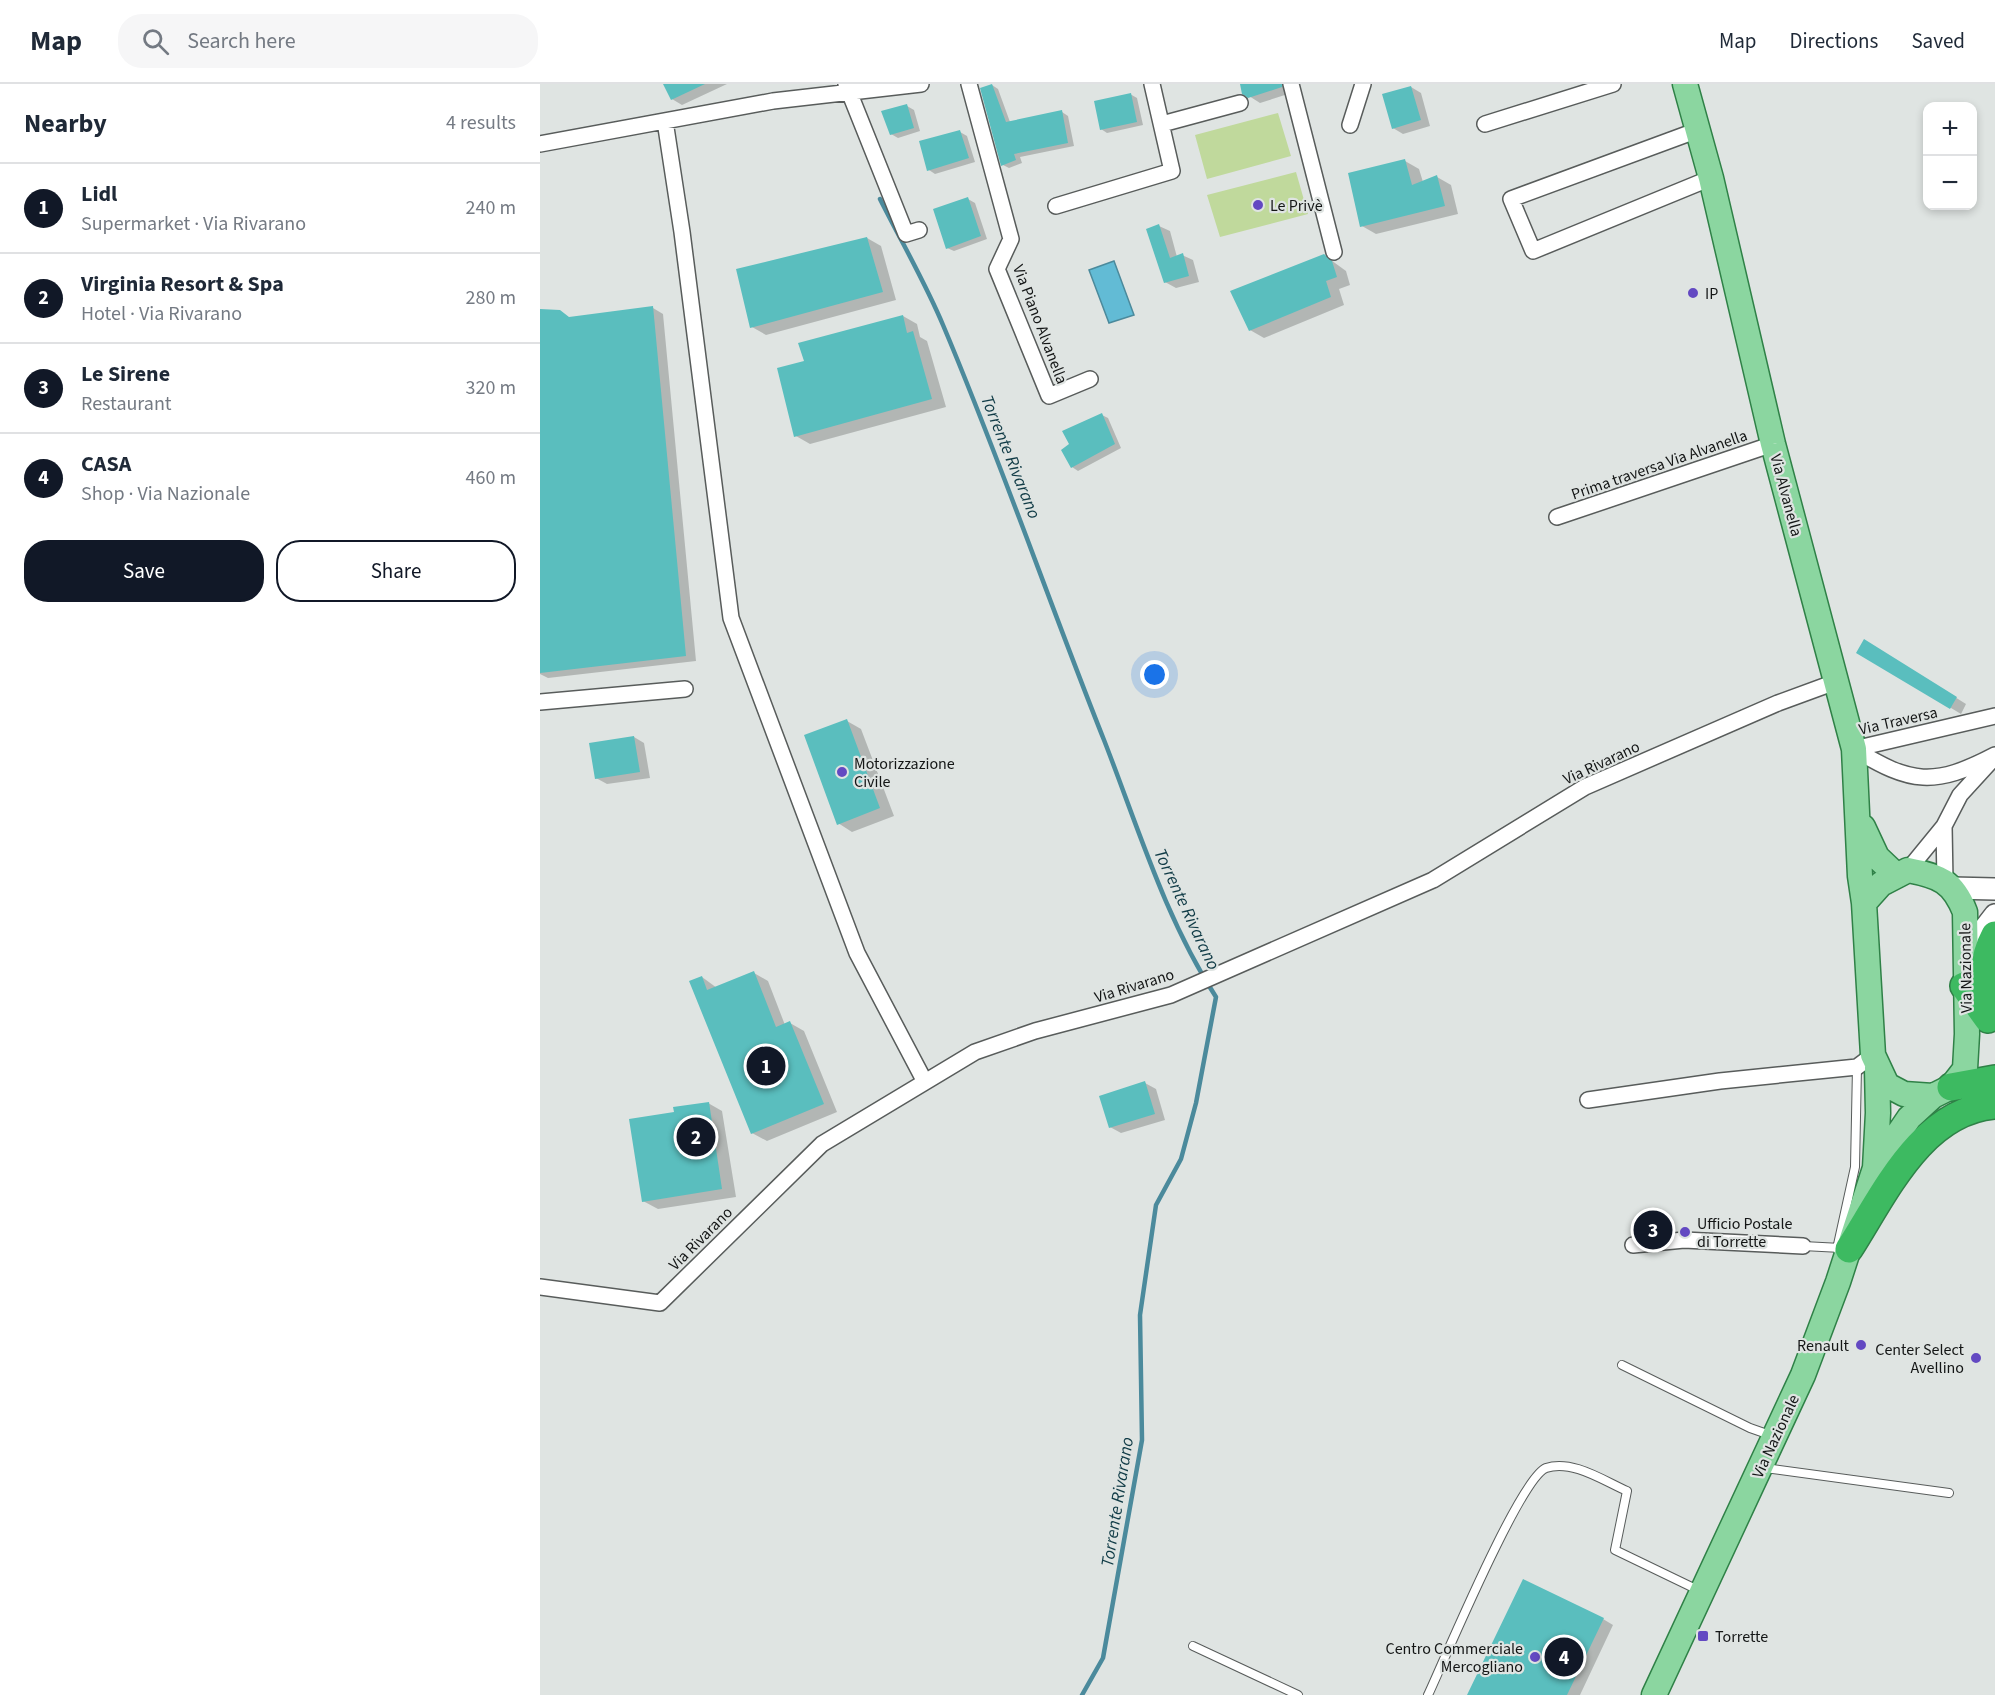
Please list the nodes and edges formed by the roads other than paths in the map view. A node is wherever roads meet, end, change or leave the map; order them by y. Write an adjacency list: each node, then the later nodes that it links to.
1 (921, 84): 8 (street)
2 (969, 84): 21 (street, Via Piano Alvanella)
3 (1152, 84): 12 (street)
4 (1291, 84): 20 (street)
5 (1363, 84): 14 (street)
6 (1613, 84): 13 (street)
7 (1685, 84): 15 (main road, Via Alvanella)
8 (874, 86): 9 (street)
9 (842, 88): 11 (street); 19 (street)
10 (1240, 103): 12 (street)
11 (665, 121): 16 (street); 43 (street)
12 (1162, 124): 18 (street)
13 (1485, 124)
14 (1350, 125)
15 (1698, 130): 17 (main road, Via Alvanella); 17 (street)
16 (540, 144)
17 (1711, 178): 22 (main road, Via Alvanella)
18 (1056, 206)
19 (919, 230)
20 (1334, 252)
21 (1090, 379)
22 (1773, 444): 23 (street, Prima traversa Via Alvanella); 24 (main road, Via Alvanella)
23 (1557, 517)
24 (1838, 681): 28 (main road, Via Alvanella); 43 (street, Via Rivarano)
25 (685, 689): 26 (street)
26 (540, 702)
27 (1995, 716): 28 (street, Via Traversa)
28 (1854, 749): 29 (street, Via Traversa); 30 (main road, Via Alvanella)
29 (1995, 756): 31 (street, Via Traversa)
30 (1857, 813): 32 (main road); 35 (main road, Via Nazionale)
31 (1944, 826): 32 (street, Via Traversa); 33 (street, Via Traversa)
32 (1902, 873): 33 (main road); 35 (main road)
33 (1949, 885): 34 (main road); 38 (main road, Via Nazionale)
34 (1995, 889)
35 (1864, 903): 41 (main road, Via Nazionale)
36 (1995, 915): 38 (main road)
37 (1995, 935): 39 (highway)
38 (1964, 980): 40 (highway); 44 (main road, Via Nazionale)
39 (1995, 1008)
40 (1995, 1027)
41 (1869, 1063): 44 (main road); 45 (street); 47 (main road, Via Nazionale); 50 (lane)
42 (1995, 1079): 44 (highway)
43 (925, 1082): 51 (street, Via Rivarano)
44 (1942, 1092): 47 (main road, Via Nazionale)
45 (1588, 1100)
46 (1995, 1105): 50 (highway)
47 (1875, 1168): 50 (main road, Via Nazionale)
48 (1632, 1245): 49 (street)
49 (1803, 1246): 50 (lane)
50 (1843, 1248): 53 (main road, Via Nazionale)
51 (540, 1287)
52 (1622, 1365): 53 (lane)
53 (1774, 1437): 54 (main road, Via Nazionale)
54 (1760, 1467): 55 (lane); 56 (main road, Via Nazionale)
55 (1949, 1493)
56 (1702, 1592): 59 (lane); 60 (main road, Via Nazionale)
57 (1193, 1646): 58 (lane)
58 (1298, 1695)
59 (1428, 1695)
60 (1654, 1695)

